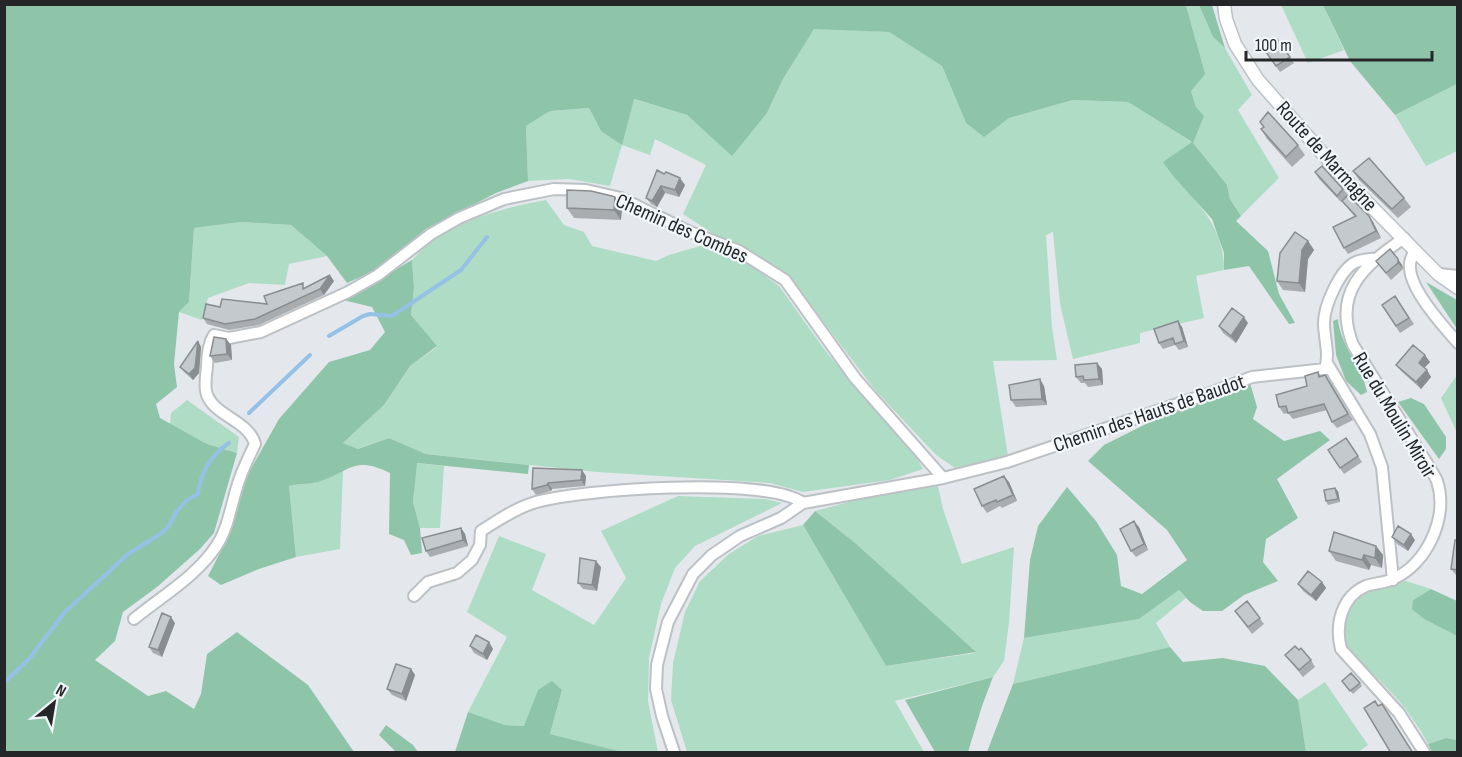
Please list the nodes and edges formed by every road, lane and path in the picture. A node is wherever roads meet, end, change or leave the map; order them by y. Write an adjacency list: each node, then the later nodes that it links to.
1 (1224, 4): 2 (street, Route de Marmagne)
2 (1404, 238): 3 (street, Route de Marmagne); 4 (street, Rue du Moulin Miroir)
3 (1414, 250): 5 (street, Route de Marmagne); 8 (street)
4 (1379, 258): 9 (street); 12 (street, Rue du Moulin Miroir)
5 (1438, 273): 6 (street); 7 (street, Route de Marmagne)
6 (1458, 276)
7 (1458, 288)
8 (1458, 343)
9 (1327, 363): 10 (street, Chemin des Hauts de Baudot); 12 (street)
10 (943, 478): 11 (street); 14 (street, Chemin des Combes)
11 (803, 503): 13 (street); 15 (street)
12 (1393, 580): 16 (street, Rue du Moulin Miroir)
13 (414, 596)
14 (134, 619)
15 (674, 753)
16 (1424, 753)

